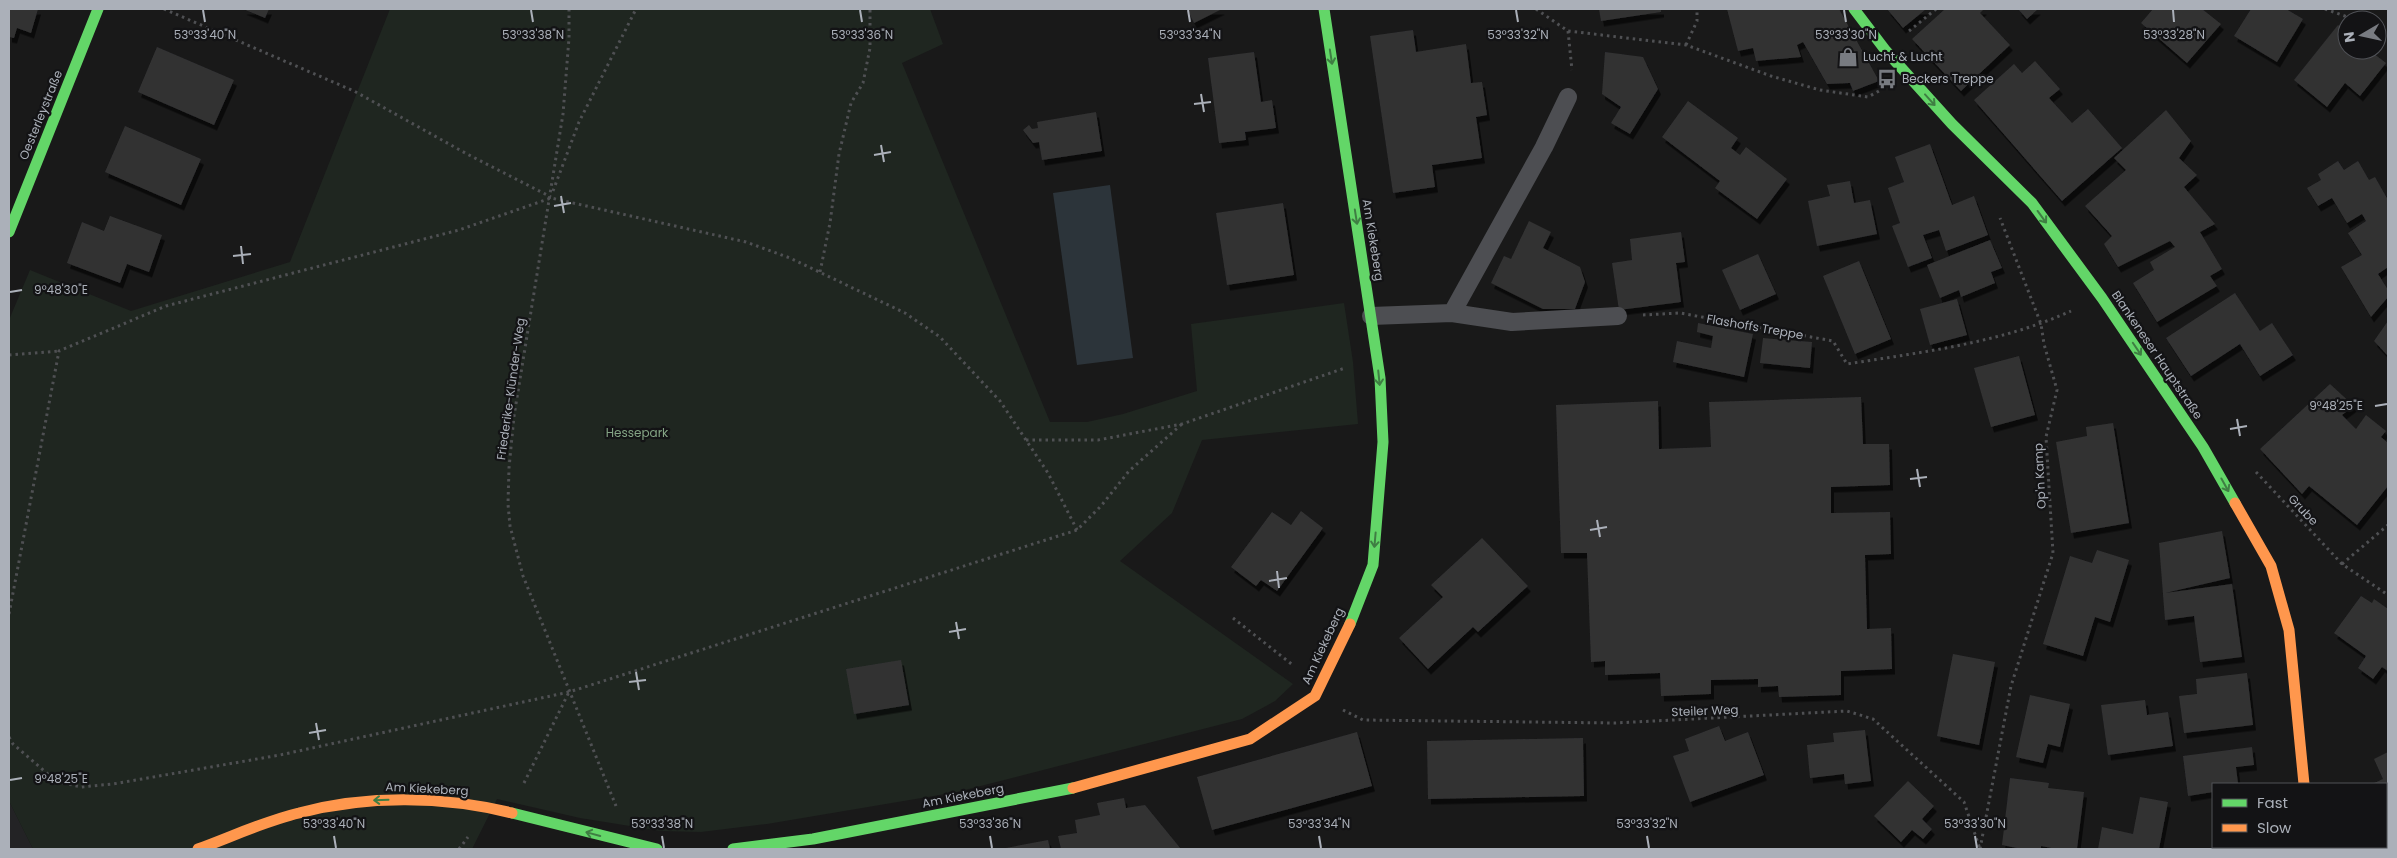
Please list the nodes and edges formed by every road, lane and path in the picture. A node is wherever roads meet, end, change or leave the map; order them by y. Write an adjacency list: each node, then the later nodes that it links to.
1 (98, 9): 18 (street, Oesterleystraße)
2 (164, 9): 16 (path)
3 (569, 9): 16 (path, Friederike-Klünder-Weg)
4 (636, 9): 16 (path)
5 (870, 9): 19 (path)
6 (1324, 9): 21 (street, Am Kiekeberg, one-way to 21)
7 (1536, 9): 12 (path)
8 (1697, 9): 13 (path)
9 (1854, 9): 14 (street, Blankeneser Hauptstraße)
10 (2325, 9): 11 (path)
11 (2337, 13)
12 (1568, 31): 13 (path); 15 (path)
13 (1686, 45): 14 (path)
14 (1910, 78): 40 (street, Blankeneser Hauptstraße, one-way to 40)
15 (1568, 97): 20 (lane)
16 (551, 198): 19 (path); 24 (path); 36 (path, Friederike-Klünder-Weg)
17 (1998, 211): 23 (path, Op'n Kamp)
18 (9, 232)
19 (820, 272): 28 (path)
20 (1452, 313): 21 (lane); 22 (lane)
21 (1371, 316): 26 (street, Am Kiekeberg)
22 (1618, 316): 23 (path, Flashoffs Treppe)
23 (2041, 324): 46 (path, Op'n Kamp)
24 (59, 351): 25 (path); 34 (path)
25 (9, 356)
26 (1376, 357): 27 (path); 37 (street, Am Kiekeberg, one-way to 37)
27 (1182, 424): 28 (path); 31 (path)
28 (1026, 440): 31 (path)
29 (2256, 471): 32 (path, Grube)
30 (2388, 525): 32 (path)
31 (1077, 530): 36 (path)
32 (2342, 564): 33 (path, Grube)
33 (2388, 595)
34 (9, 614)
35 (1233, 618): 37 (path)
36 (569, 692): 39 (path); 41 (path); 42 (path, Friederike-Klünder-Weg)
37 (1315, 696): 45 (street, Am Kiekeberg)
38 (1362, 720): 46 (path, Steiler Weg)
39 (9, 738)
40 (2304, 783)
41 (515, 813): 42 (street, Am Kiekeberg, one-way to 41); 43 (street, Am Kiekeberg, one-way to 43)
42 (625, 842): 44 (street, Am Kiekeberg)
43 (198, 849)
44 (657, 849)
45 (733, 849)
46 (1980, 849)

